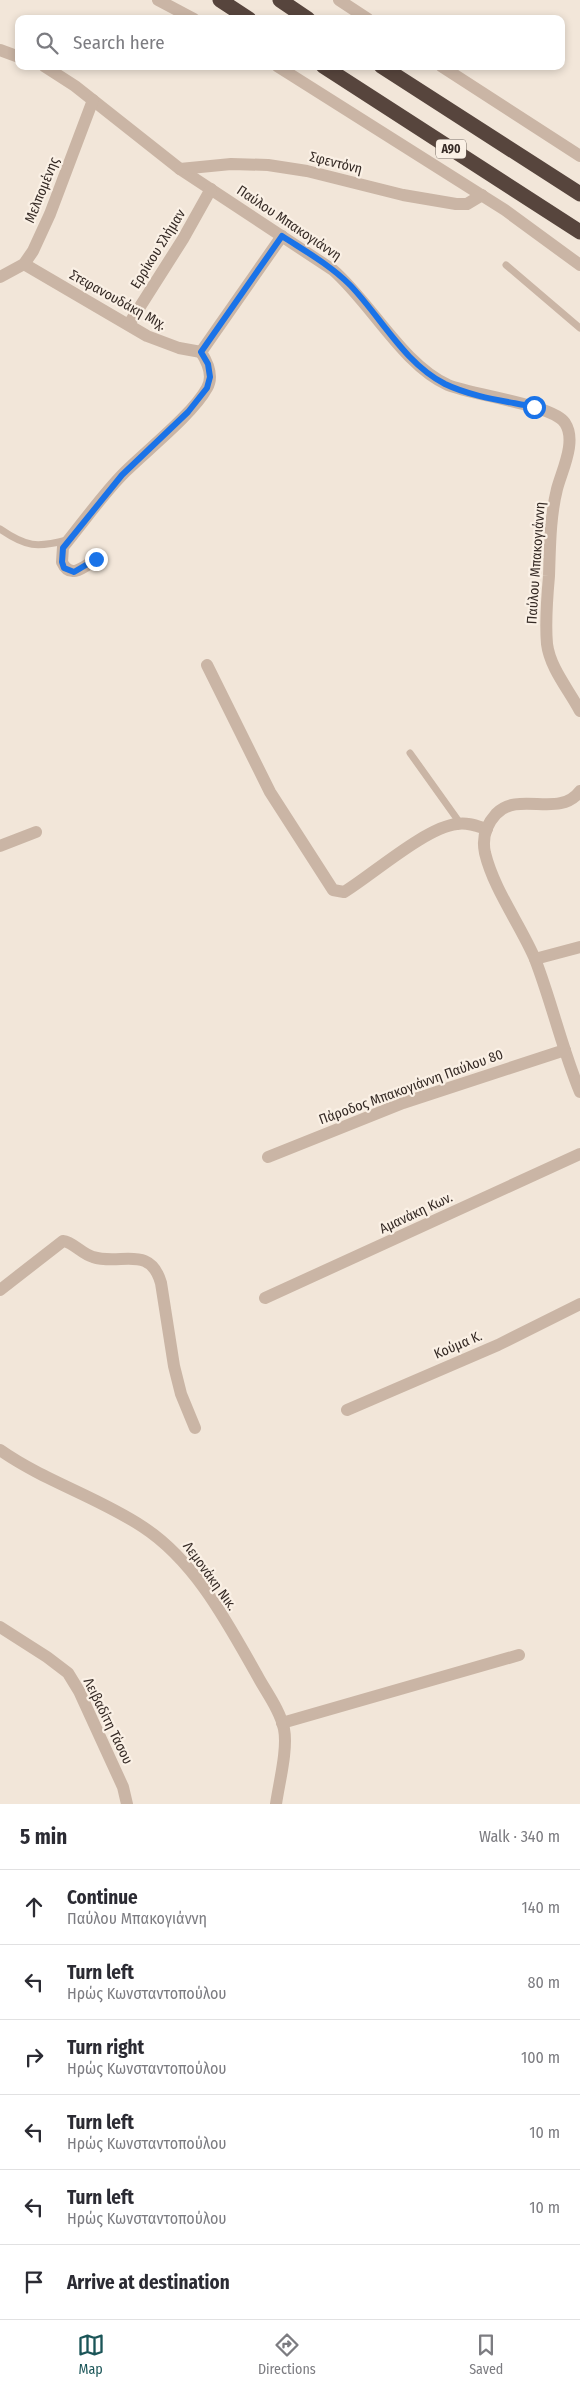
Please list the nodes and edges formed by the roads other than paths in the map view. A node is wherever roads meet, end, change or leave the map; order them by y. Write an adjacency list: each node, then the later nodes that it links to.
1 (158, 0): 5 (street)
2 (220, 0): 6 (highway)
3 (340, 0): 8 (street)
4 (284, 2): 7 (highway)
5 (186, 15)
6 (243, 15)
7 (302, 15)
8 (362, 15)
9 (0, 50): 10 (street)
10 (15, 56)
11 (50, 70): 16 (street, Παύλου Μπακογιάννη)
12 (283, 70): 21 (street)
13 (329, 70): 22 (highway, Α90)
14 (388, 70): 20 (highway, Α90)
15 (447, 70): 17 (street)
16 (93, 100): 18 (street, Παύλου Μπακογιάννη); 25 (street, Μελπομένης)
17 (580, 156)
18 (180, 169): 19 (street, Παύλου Μπακογιάννη); 21 (street, Σφεντόνη)
19 (211, 189): 23 (street, Παύλου Μπακογιάννη); 28 (street, Ερρίκου Σλήμαν)
20 (580, 194)
21 (482, 195): 24 (street)
22 (580, 232)
23 (282, 236): 30 (street); 35 (street, Παύλου Μπακογιάννη)
24 (579, 261)
25 (24, 264): 27 (street); 28 (street, Στεφανουδάκη Μιχ.)
26 (506, 265): 29 (lane)
27 (0, 277)
28 (129, 324): 30 (street, Στεφανουδάκη Μιχ.)
29 (580, 328)
30 (201, 352): 32 (street)
31 (0, 529): 32 (lane)
32 (70, 539): 33 (street)
33 (96, 559)
34 (207, 665): 38 (street)
35 (580, 712)
36 (410, 753): 38 (lane)
37 (580, 791): 39 (street)
38 (460, 823): 39 (street)
39 (487, 829): 43 (street)
40 (36, 832): 41 (street)
41 (0, 846)
42 (580, 946): 43 (street)
43 (534, 959): 44 (street)
44 (565, 1050): 45 (street); 47 (street, Πάροδος Μπακογιάννη Παύλου 80)
45 (580, 1092)
46 (580, 1154): 49 (street, Αμανάκη Κων.)
47 (268, 1157)
48 (0, 1290): 52 (street)
49 (265, 1298)
50 (580, 1304): 51 (street, Κούμα Κ.)
51 (347, 1410)
52 (195, 1428)
53 (0, 1450): 56 (street, Λεμονάκη Νικ.)
54 (0, 1627): 57 (street, Λειβαδίτη Τάσου)
55 (519, 1654): 56 (street)
56 (282, 1723): 58 (street, Λεμονάκη Νικ.)
57 (127, 1804)
58 (276, 1804)

